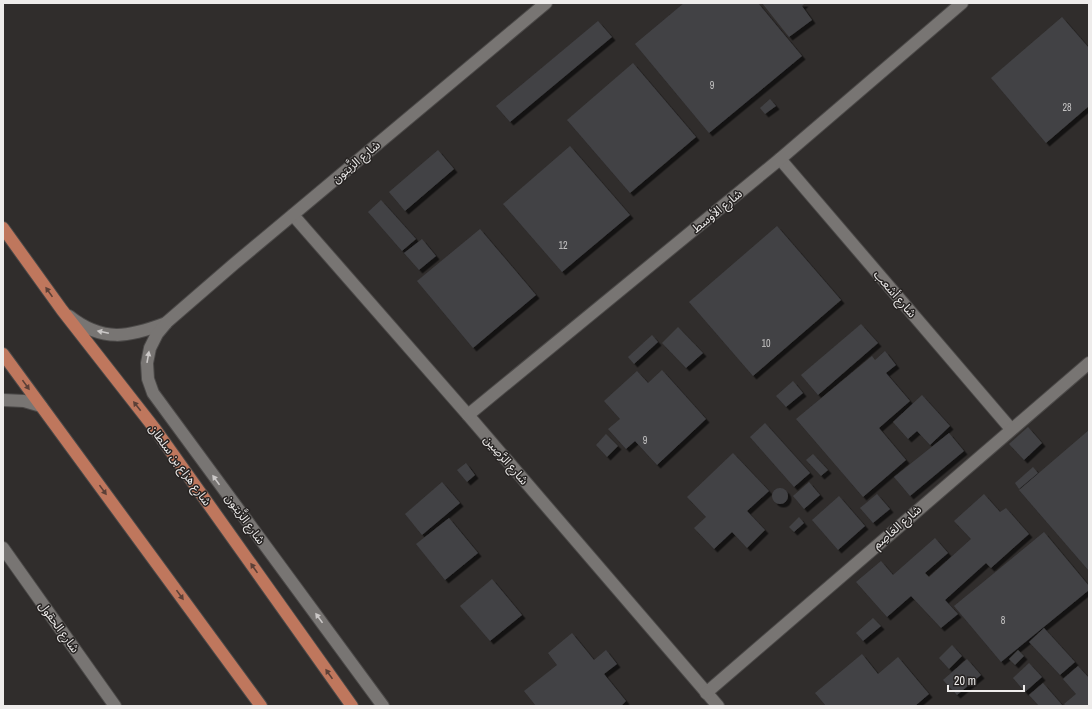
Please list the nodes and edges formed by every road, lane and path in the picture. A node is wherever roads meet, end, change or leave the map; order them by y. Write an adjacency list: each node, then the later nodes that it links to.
1 (546, 3): 4 (street, شارع الزَّيتون)
2 (962, 3): 3 (street, شارع الأوسط)
3 (780, 159): 12 (street, شارع الأوسط); 13 (street, شارع أشعب)
4 (293, 215): 7 (street, شارع الزَّيتون); 12 (street, شارع الرَّصِين)
5 (3, 228): 6 (main road, شارع هزاع بن سلطان, one-way to 5)
6 (62, 310): 7 (street, شارع الزَّيتون, one-way to 6); 18 (main road, شارع هزاع بن سلطان, one-way to 6)
7 (167, 322): 19 (street, شارع الزَّيتون, one-way to 7)
8 (3, 354): 11 (main road, one-way to 11)
9 (1089, 363): 13 (street, شارع العَاصِم)
10 (3, 400): 11 (street)
11 (41, 406): 17 (main road, one-way to 17)
12 (468, 415): 15 (street, شارع الرَّصِين)
13 (1011, 429): 15 (street, شارع العَاصِم)
14 (3, 548): 16 (street, شارع الحقول)
15 (706, 693): 20 (street, شارع الرَّصِين)
16 (116, 706)
17 (261, 706)
18 (352, 706)
19 (383, 706)
20 (718, 706)

